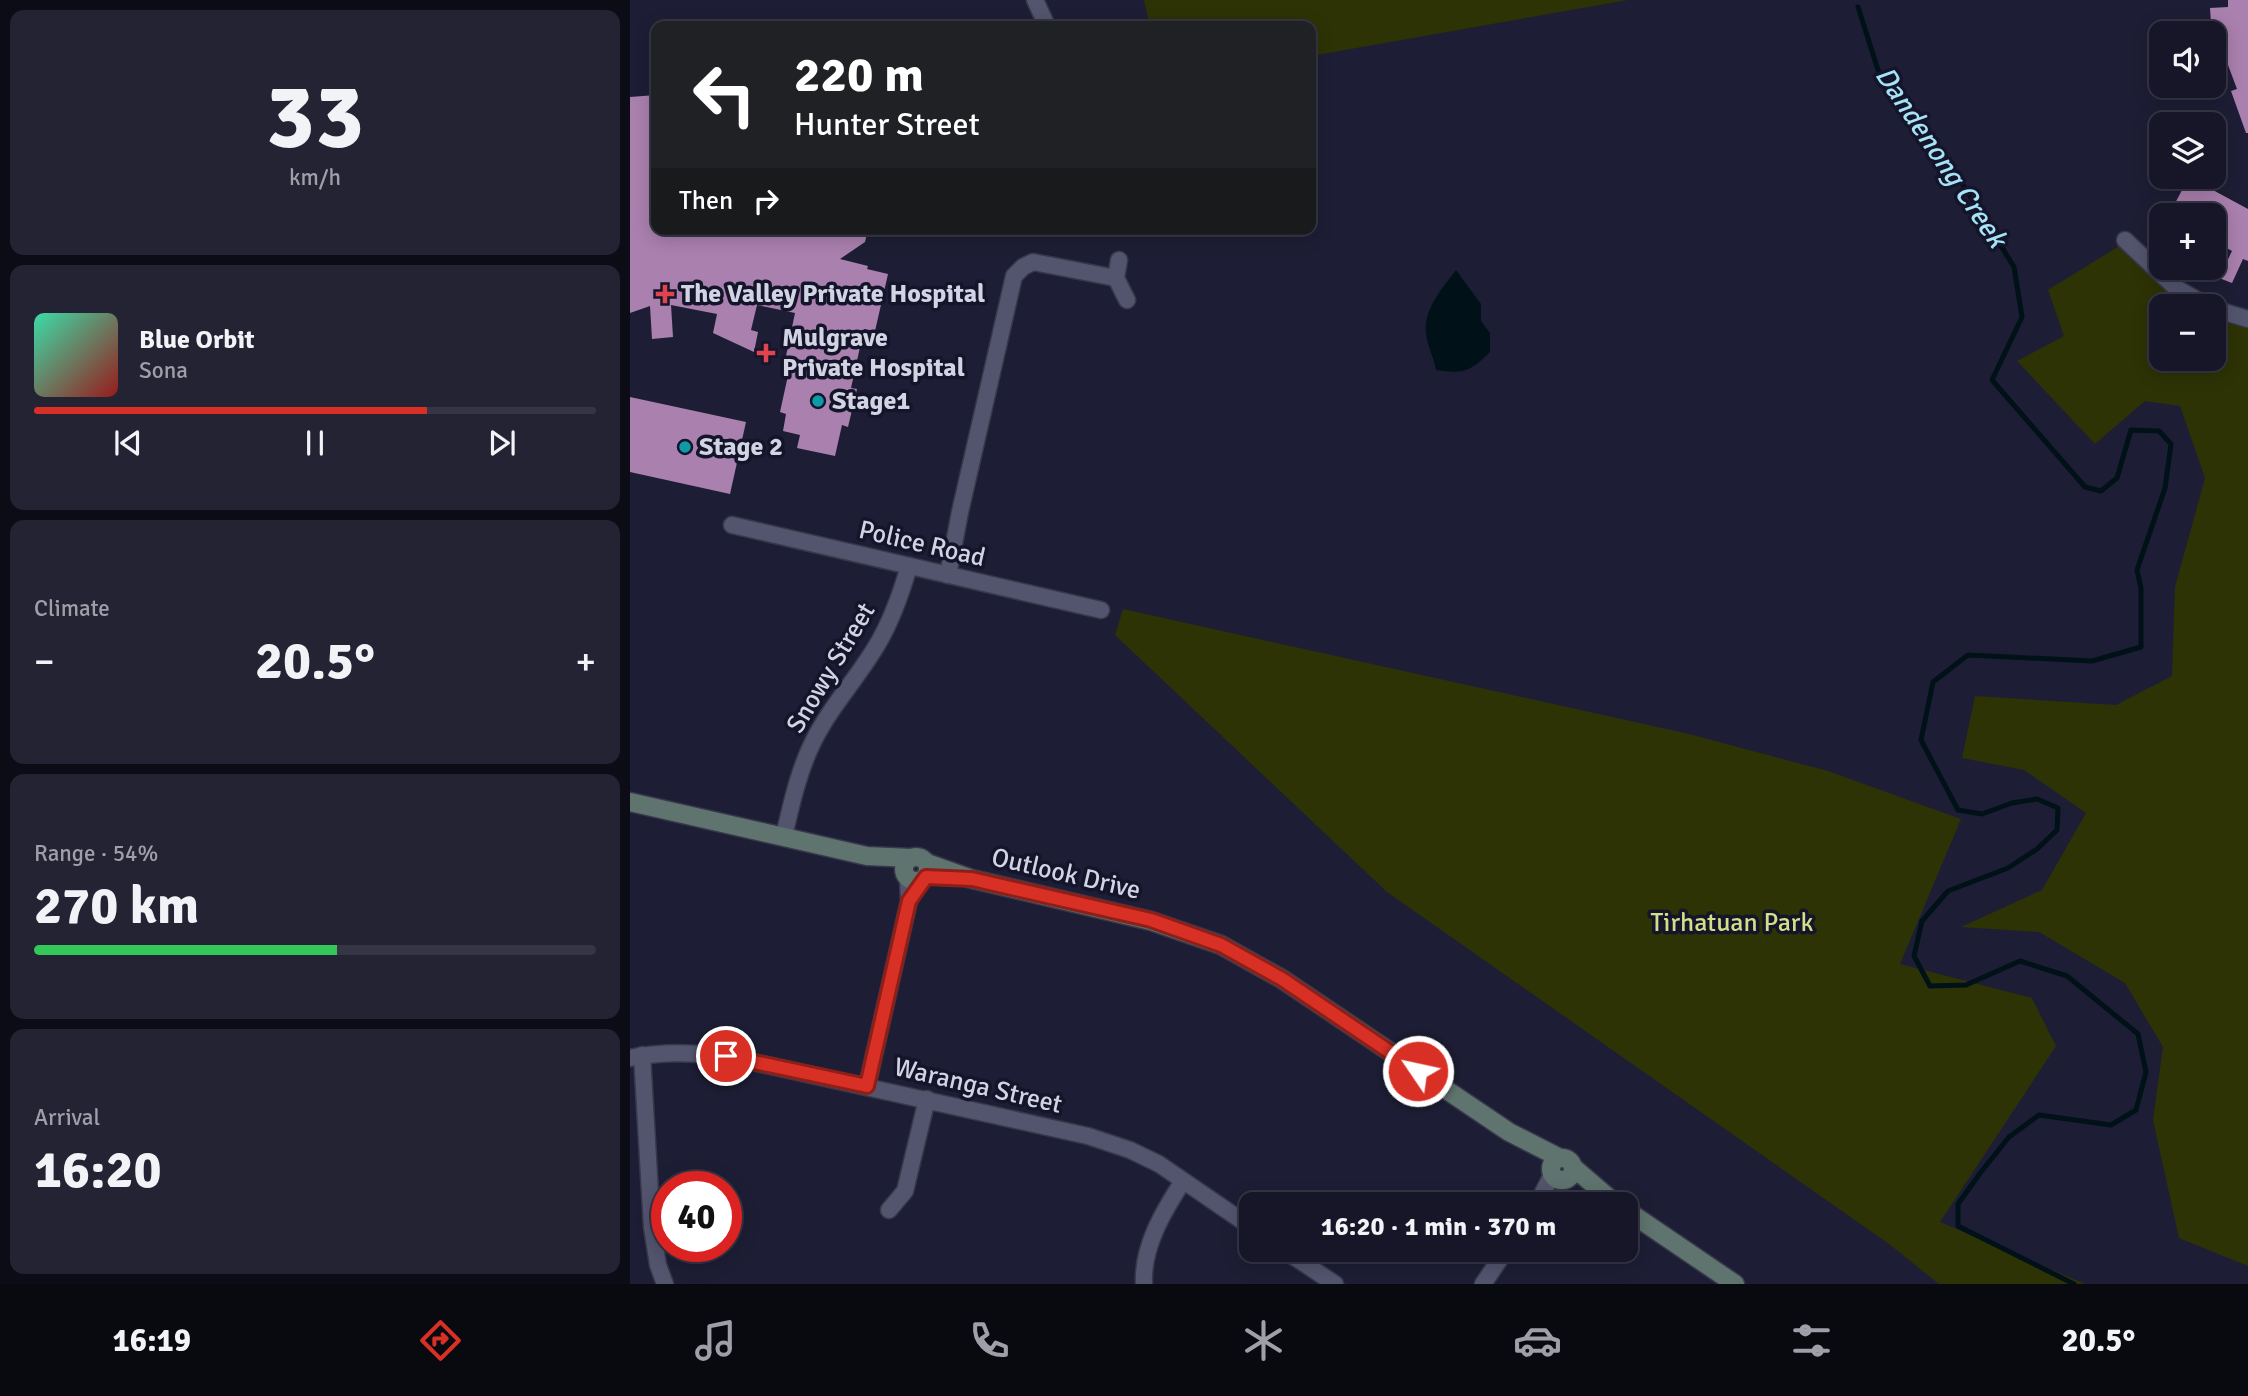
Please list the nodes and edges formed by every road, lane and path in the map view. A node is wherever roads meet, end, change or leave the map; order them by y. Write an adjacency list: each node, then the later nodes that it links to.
1 (1035, 0): 2 (street)
2 (1045, 21)
3 (2125, 240): 6 (street)
4 (1119, 260): 5 (street)
5 (1116, 278): 7 (street); 12 (street)
6 (2187, 294)
7 (1127, 300)
8 (2226, 313): 9 (street)
9 (2248, 319)
10 (732, 525): 11 (street, Police Road)
11 (909, 566): 12 (street, Police Road); 15 (street, Snowy Street)
12 (948, 575): 13 (street, Police Road)
13 (1101, 610)
14 (630, 802): 15 (street, Outlook Drive)
15 (784, 836): 16 (street, Outlook Drive)
16 (916, 872): 18 (street); 20 (street, Outlook Drive)
17 (636, 1057): 18 (street, Waranga Street); 29 (street)
18 (867, 1086): 19 (street, Waranga Street)
19 (927, 1099): 21 (street, Waranga Street); 24 (street)
20 (1560, 1172): 22 (street); 23 (street, Outlook Drive)
21 (1183, 1181): 26 (street, Waranga Street); 30 (street)
22 (1545, 1192)
23 (1596, 1192)
24 (889, 1210)
25 (1638, 1218): 33 (street)
26 (1239, 1219)
27 (1302, 1262): 31 (street)
28 (1498, 1262): 32 (street)
29 (665, 1284)
30 (1144, 1284)
31 (1335, 1284)
32 (1483, 1284)
33 (1735, 1284)

